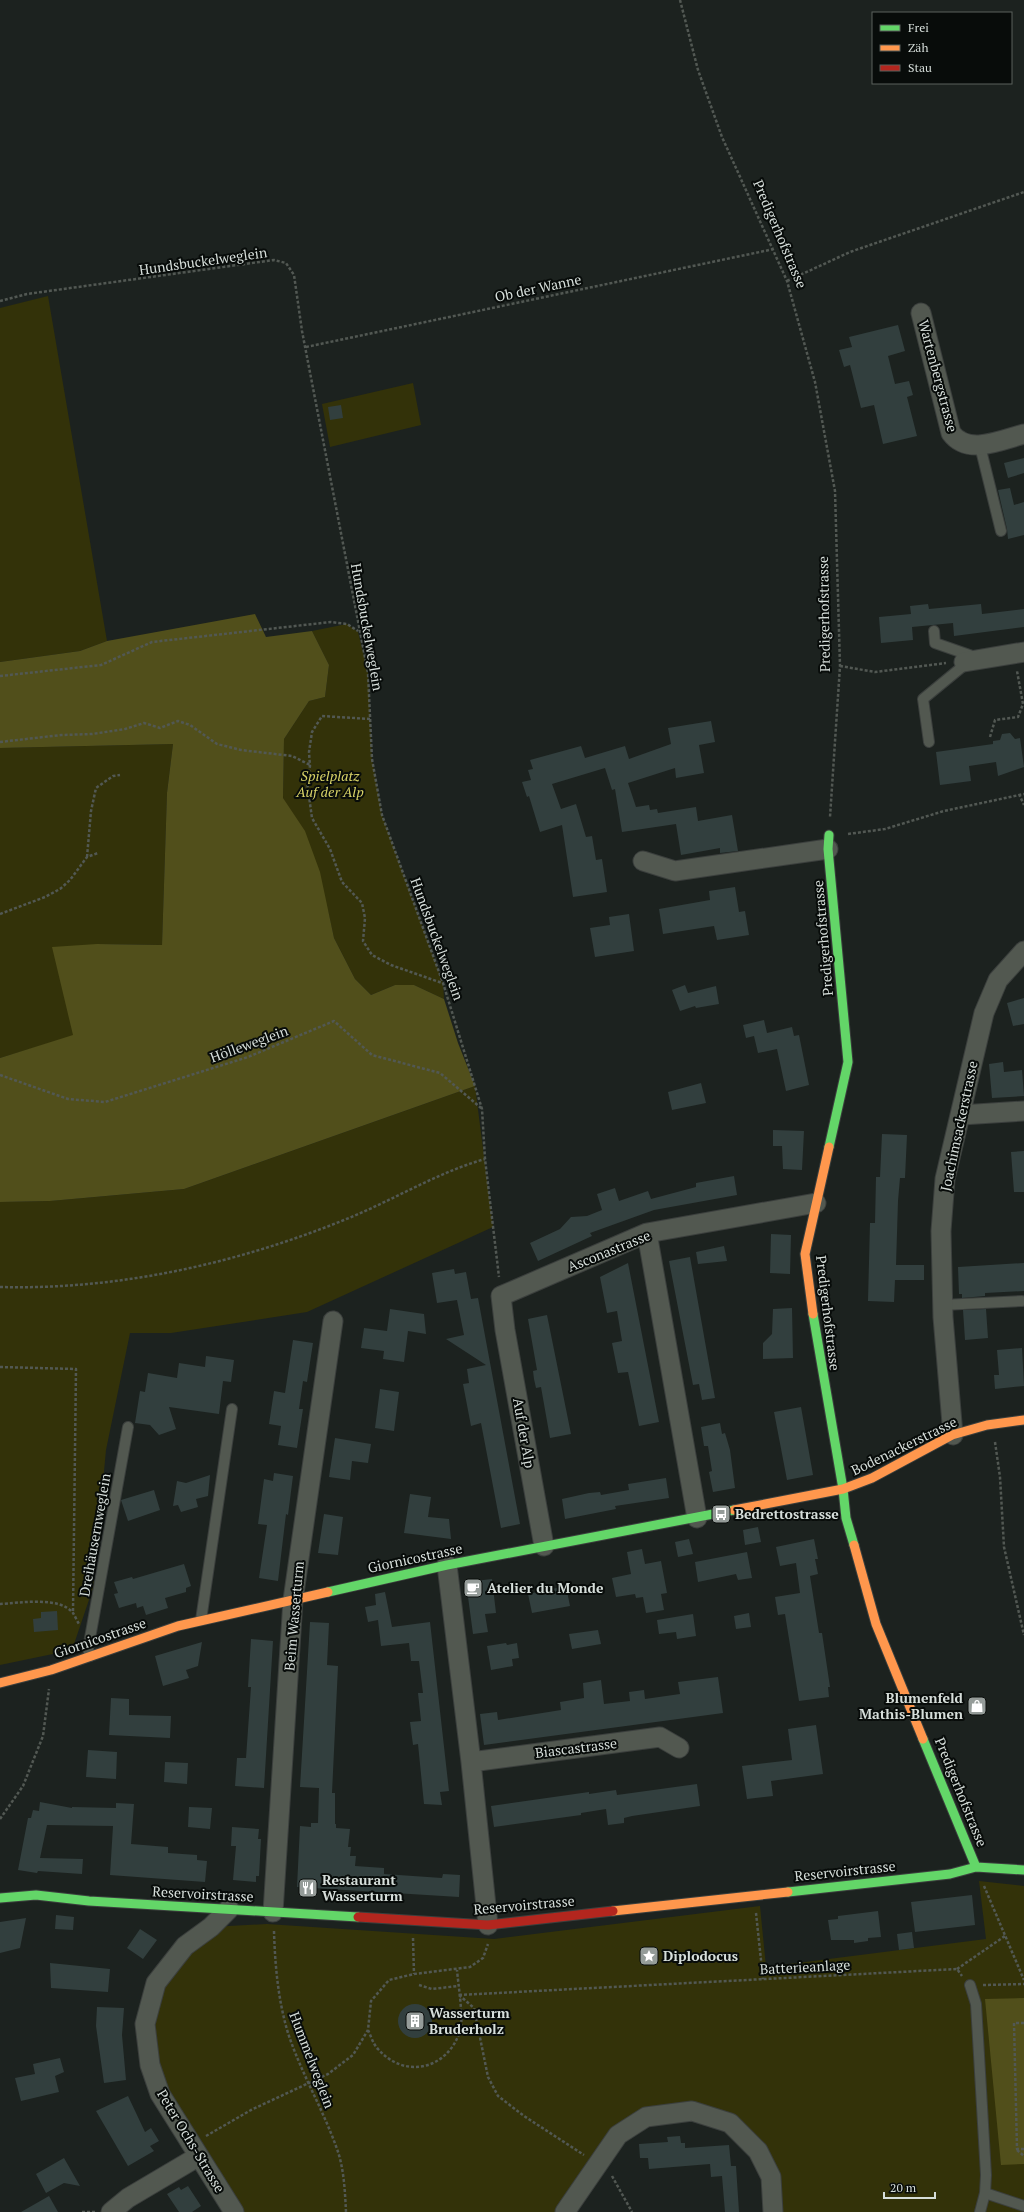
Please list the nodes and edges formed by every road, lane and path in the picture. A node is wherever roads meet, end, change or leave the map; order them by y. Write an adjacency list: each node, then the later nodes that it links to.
1 (680, 0): 3 (path, Predigerhofstrasse)
2 (1024, 192): 4 (path)
3 (774, 248): 4 (path, Predigerhofstrasse); 7 (path, Ob der Wanne)
4 (787, 281): 15 (path, Predigerhofstrasse)
5 (0, 301): 7 (path, Hundsbuckelweglein)
6 (921, 313): 9 (street, Wartenbergstrasse)
7 (306, 347): 12 (path, Hundsbuckelweglein)
8 (1024, 434): 9 (street, Wartenbergstrasse)
9 (980, 446): 10 (lane)
10 (1001, 531)
11 (934, 631): 14 (lane)
12 (358, 632): 16 (path); 17 (path, Hundsbuckelweglein)
13 (1023, 656): 14 (street); 18 (path)
14 (972, 661): 15 (path); 20 (lane)
15 (840, 666): 26 (path, Predigerhofstrasse)
16 (0, 676)
17 (370, 719): 21 (path); 32 (path, Hundsbuckelweglein)
18 (990, 737)
19 (0, 742): 21 (path)
20 (929, 742)
21 (310, 766): 32 (path)
22 (120, 775): 28 (path)
23 (1019, 794): 24 (path); 25 (path); 26 (path)
24 (1024, 794)
25 (1024, 805)
26 (833, 840): 29 (street); 38 (street, Predigerhofstrasse)
27 (98, 854): 28 (path)
28 (87, 857): 30 (path)
29 (643, 861)
30 (0, 914)
31 (1024, 950): 36 (street, Joachimsackerstrasse)
32 (443, 983): 34 (path, Hundsbuckelweglein)
33 (0, 1076): 34 (path, Hölleweglein)
34 (482, 1109): 37 (path, Hundsbuckelweglein)
35 (1024, 1111): 36 (street)
36 (961, 1115): 43 (street, Joachimsackerstrasse)
37 (485, 1159): 40 (path); 41 (path, Hundsbuckelweglein)
38 (816, 1203): 39 (street, Asconastrasse); 51 (street, Predigerhofstrasse)
39 (647, 1234): 41 (street, Asconastrasse); 52 (street)
40 (0, 1287)
41 (501, 1296): 53 (street, Auf der Alp)
42 (1022, 1301): 43 (lane)
43 (943, 1305): 50 (street, Joachimsackerstrasse)
44 (333, 1321): 55 (street, Beim Wasserturm)
45 (0, 1367): 57 (path)
46 (232, 1409): 58 (lane)
47 (1024, 1420): 48 (street, Bodenackerstrasse)
48 (993, 1424): 50 (street, Bodenackerstrasse); 59 (path)
49 (128, 1427): 60 (lane, Dreihäusernweglein)
50 (953, 1435): 51 (street, Bodenackerstrasse)
51 (843, 1489): 52 (street, Giornicostrasse); 66 (street, Predigerhofstrasse)
52 (697, 1518): 53 (street, Giornicostrasse)
53 (544, 1546): 54 (street, Giornicostrasse)
54 (447, 1565): 55 (street, Giornicostrasse); 64 (street)
55 (293, 1600): 58 (street, Giornicostrasse); 71 (street, Beim Wasserturm)
56 (0, 1604): 57 (path, Dreihäusernweglein)
57 (73, 1612): 60 (path, Dreihäusernweglein)
58 (202, 1620): 60 (street, Giornicostrasse)
59 (1024, 1635)
60 (89, 1652): 61 (street, Giornicostrasse)
61 (51, 1670): 62 (street, Giornicostrasse); 65 (path)
62 (0, 1683)
63 (679, 1748): 64 (street, Biascastrasse)
64 (471, 1762): 73 (street)
65 (0, 1819)
66 (976, 1867): 67 (street, Reservoirstrasse); 68 (street, Reservoirstrasse); 74 (path)
67 (1024, 1870)
68 (754, 1895): 73 (street, Reservoirstrasse); 78 (path)
69 (0, 1898): 70 (street, Reservoirstrasse)
70 (229, 1909): 71 (street, Reservoirstrasse); 91 (street, Peter Ochs-Strasse)
71 (273, 1912): 72 (street, Reservoirstrasse); 87 (path, Hummelweglein)
72 (413, 1921): 73 (street, Reservoirstrasse); 77 (path)
73 (488, 1925): 76 (path)
74 (1005, 1936): 75 (path); 79 (path)
75 (957, 1969): 78 (path, Batterieanlage); 82 (path)
76 (457, 1970): 77 (path); 83 (path)
77 (414, 1974): 86 (path)
78 (763, 1980): 84 (path, Batterieanlage)
79 (1024, 1980)
80 (1024, 1984): 82 (path)
81 (419, 1985): 83 (path)
82 (970, 1985): 94 (lane)
83 (458, 1986): 84 (path)
84 (459, 1995): 86 (path); 93 (path)
85 (1024, 2023): 89 (path)
86 (368, 2030): 87 (path)
87 (309, 2083): 88 (path); 100 (path, Hummelweglein)
88 (212, 2133)
89 (1017, 2149): 90 (path); 92 (path)
90 (1024, 2149)
91 (199, 2156): 98 (street); 99 (street, Peter Ochs-Strasse)
92 (1024, 2156)
93 (597, 2164): 101 (street); 102 (path); 103 (street)
94 (985, 2193): 95 (lane); 104 (lane)
95 (1024, 2206)
96 (82, 2212): 97 (path)
97 (99, 2212)
98 (112, 2212)
99 (234, 2212)
100 (346, 2212)
101 (565, 2212)
102 (632, 2212)
103 (773, 2212)
104 (980, 2212)

